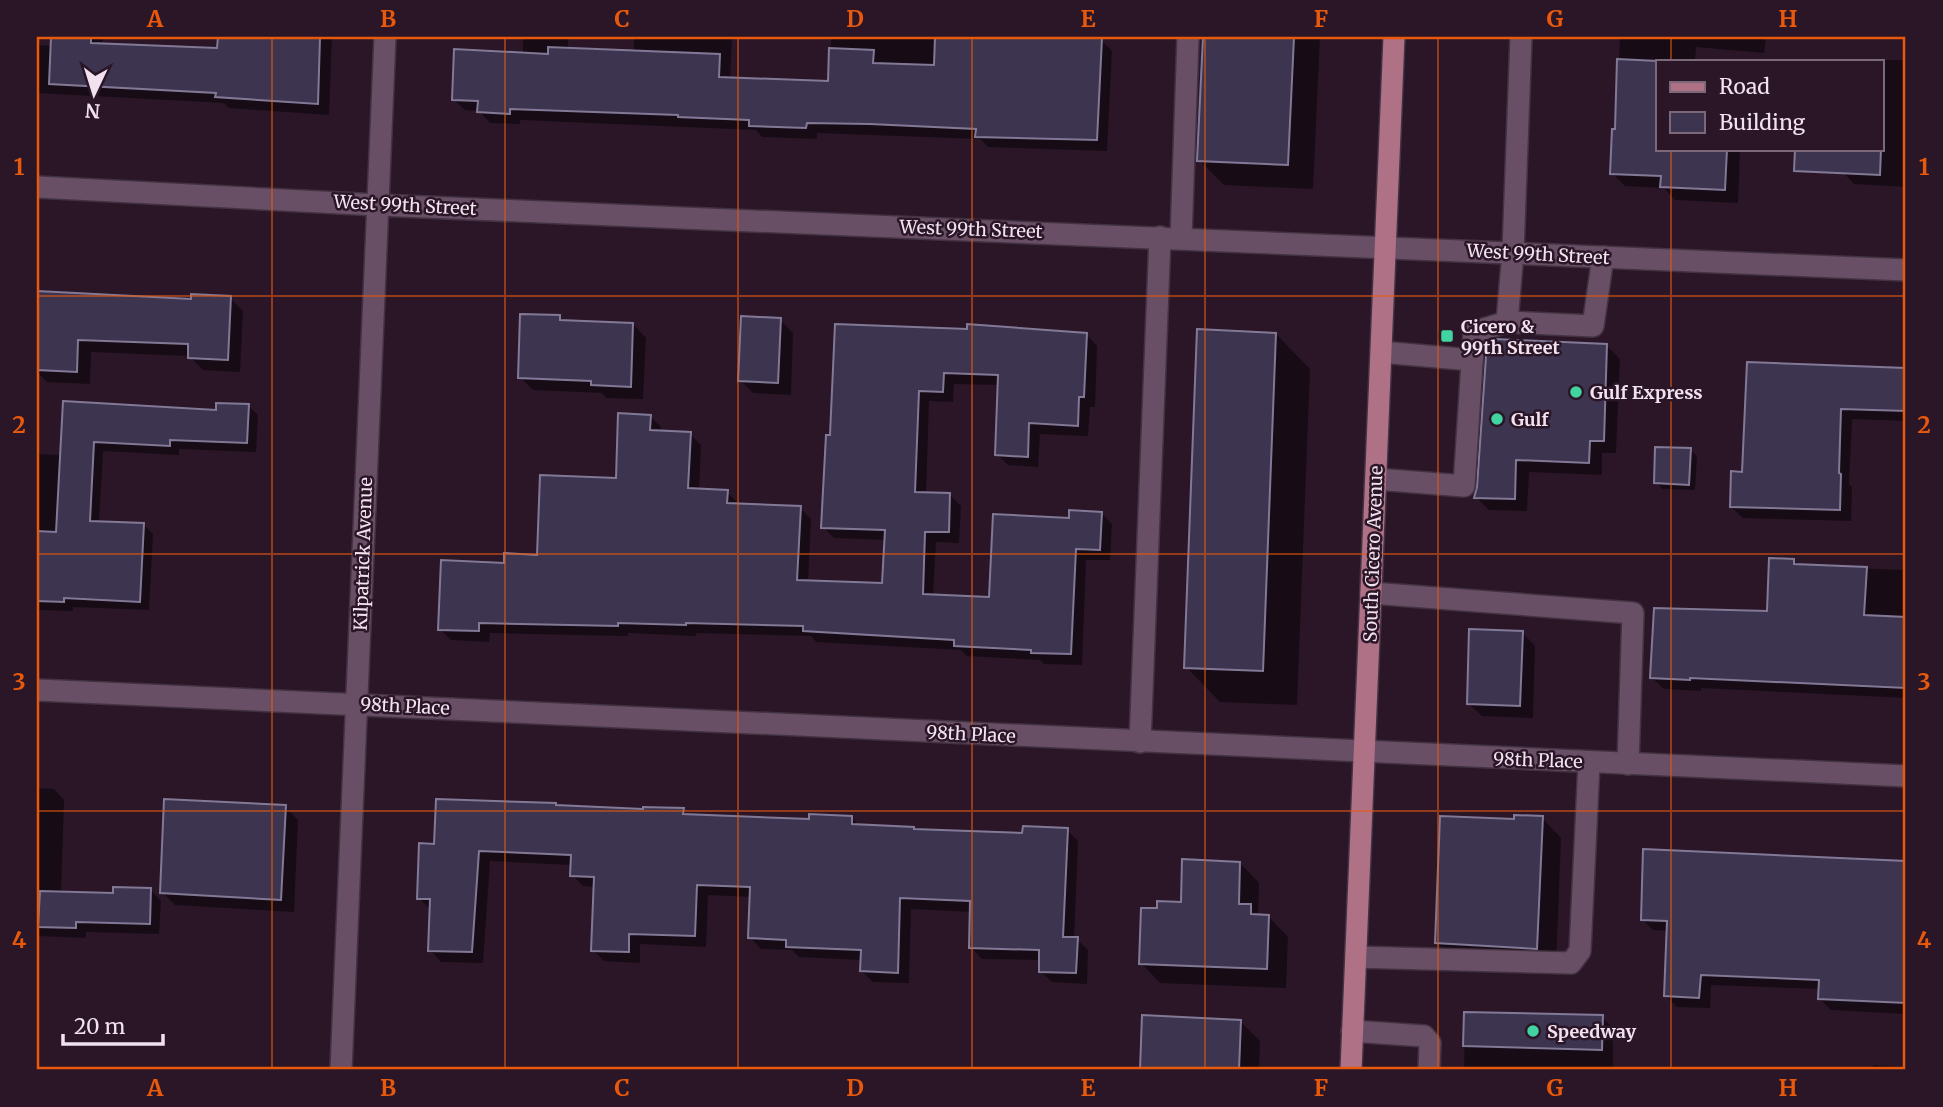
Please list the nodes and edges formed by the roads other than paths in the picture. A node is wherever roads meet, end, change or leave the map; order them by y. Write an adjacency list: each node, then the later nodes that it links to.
1 (385, 37): 6 (street, Kilpatrick Avenue)
2 (1188, 37): 7 (street)
3 (1394, 37): 8 (main road, South Cicero Avenue)
4 (1521, 37): 9 (street)
5 (37, 187): 6 (street, West 99th Street)
6 (378, 205): 7 (street, West 99th Street); 18 (street, Kilpatrick Avenue)
7 (1170, 238): 8 (street, West 99th Street); 19 (street)
8 (1386, 247): 9 (street, West 99th Street); 13 (main road, South Cicero Avenue)
9 (1513, 252): 10 (street, West 99th Street); 12 (street)
10 (1603, 257): 11 (street, West 99th Street); 12 (street)
11 (1906, 270)
12 (1507, 322): 14 (street)
13 (1381, 352): 14 (street); 15 (main road, South Cicero Avenue)
14 (1472, 360): 15 (street)
15 (1376, 479): 16 (main road, South Cicero Avenue)
16 (1371, 593): 20 (main road, South Cicero Avenue); 22 (street)
17 (37, 690): 18 (street, 98th Place)
18 (356, 704): 19 (street, 98th Place); 26 (street, Kilpatrick Avenue)
19 (1140, 742): 20 (street, 98th Place)
20 (1364, 753): 21 (street, 98th Place); 24 (main road, South Cicero Avenue)
21 (1589, 763): 22 (street, 98th Place); 24 (street)
22 (1628, 764): 23 (street, 98th Place)
23 (1906, 776)
24 (1356, 957): 25 (main road, South Cicero Avenue)
25 (1352, 1031): 27 (main road, South Cicero Avenue); 28 (street)
26 (341, 1070)
27 (1351, 1070)
28 (1429, 1070)

